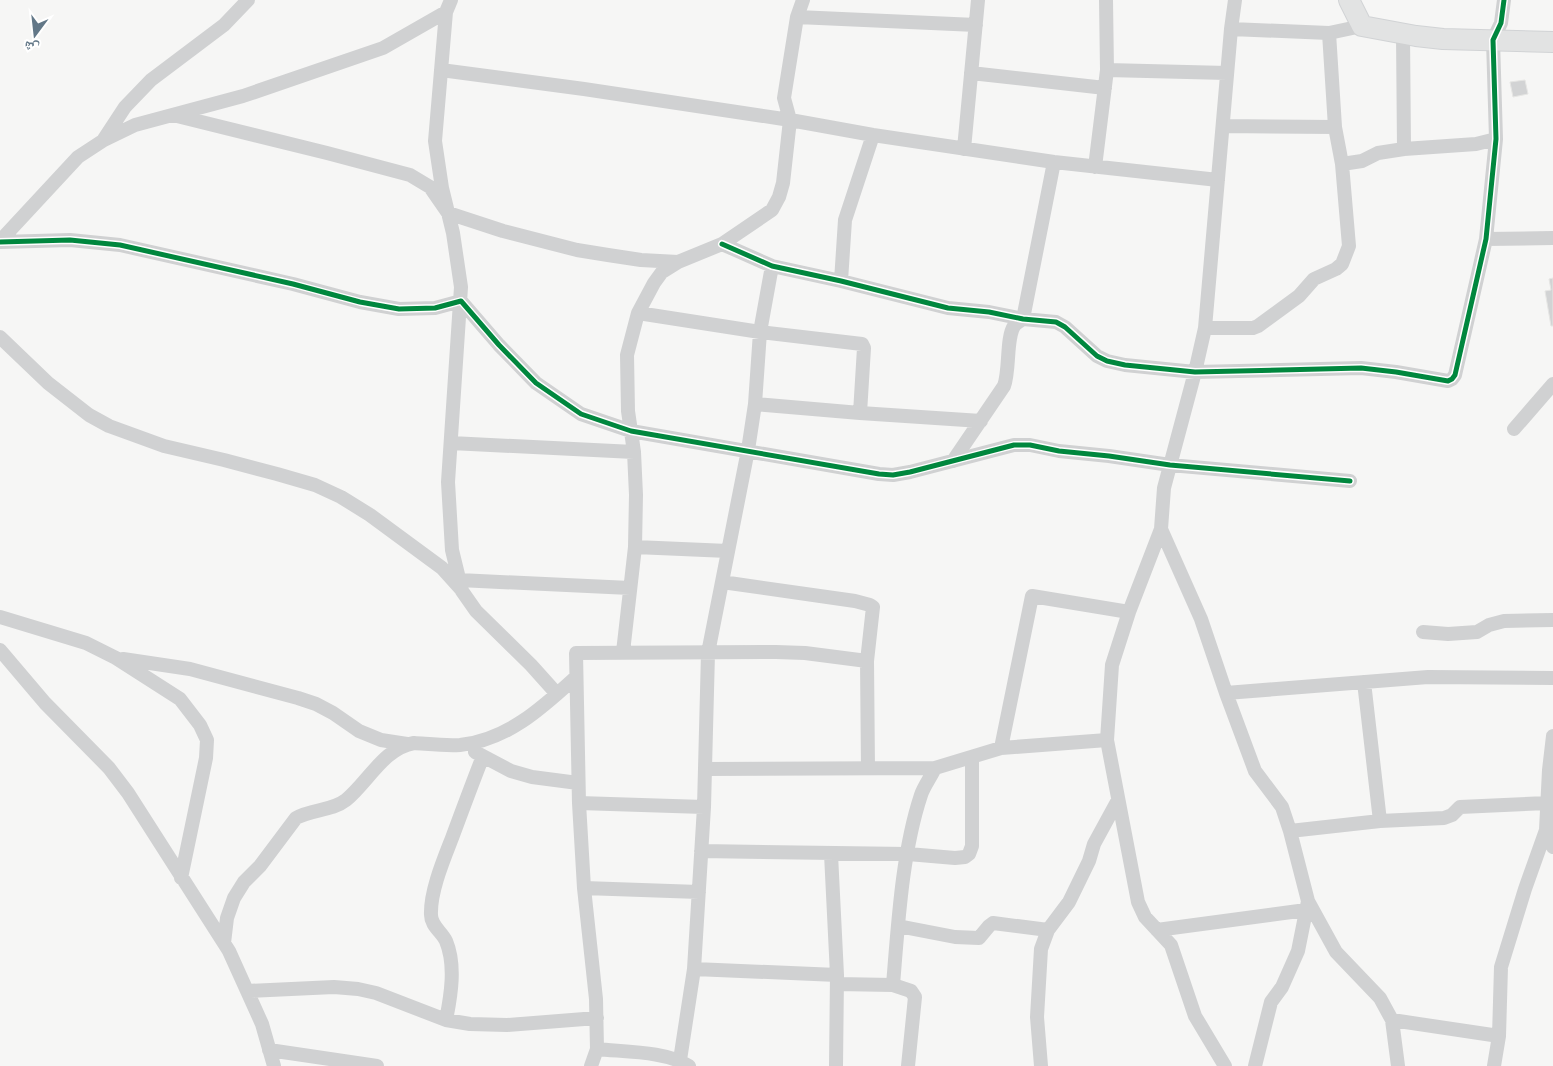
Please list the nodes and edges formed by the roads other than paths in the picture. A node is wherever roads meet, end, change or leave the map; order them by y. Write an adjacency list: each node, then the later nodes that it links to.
1 (248, 0): 28 (street)
2 (803, 0): 9 (street)
3 (978, 0): 10 (street)
4 (1106, 0): 18 (street)
5 (1235, 0): 12 (street)
6 (1349, 0): 11 (street)
7 (1504, 0): 15 (street)
8 (449, 6): 17 (street); 22 (street)
9 (797, 17): 10 (street); 23 (street)
10 (976, 25): 19 (street)
11 (1362, 26): 13 (street); 14 (street)
12 (1231, 29): 13 (street); 20 (street)
13 (1329, 33): 25 (street)
14 (1403, 34): 15 (street); 30 (street)
15 (1493, 40): 16 (street); 27 (street)
16 (1553, 42)
17 (441, 70): 23 (street); 35 (street)
18 (1107, 70): 20 (street); 21 (street)
19 (971, 72): 21 (street); 29 (street)
20 (1228, 73): 24 (street)
21 (1105, 88): 33 (street)
22 (173, 115): 28 (street); 35 (street)
23 (790, 120): 26 (street); 39 (street)
24 (1223, 126): 25 (street); 34 (street)
25 (1335, 127): 32 (street)
26 (873, 135): 29 (street); 42 (street)
27 (1496, 138): 30 (street); 37 (street)
28 (104, 140): 38 (street)
29 (964, 149): 31 (street)
30 (1404, 149): 32 (street)
31 (1054, 162): 33 (street); 45 (street)
32 (1342, 164): 46 (street)
33 (1095, 167): 34 (street)
34 (1218, 180): 46 (street)
35 (448, 213): 40 (street); 43 (street)
36 (1553, 238): 37 (street)
37 (1486, 239): 49 (street)
38 (0, 242): 43 (street)
39 (722, 244): 40 (street); 41 (street)
40 (678, 262): 44 (street)
41 (772, 266): 42 (street); 47 (street)
42 (841, 281): 45 (street)
43 (461, 301): 55 (street); 56 (street)
44 (638, 313): 47 (street); 55 (street)
45 (1023, 318): 49 (street); 53 (street)
46 (1205, 328): 49 (street)
47 (760, 332): 51 (street); 52 (street)
48 (0, 337): 66 (street)
49 (1195, 372): 60 (street)
50 (1553, 384): 54 (street)
51 (755, 404): 52 (street); 57 (street)
52 (860, 413): 53 (street)
53 (982, 421): 59 (street)
54 (1514, 429)
55 (631, 431): 57 (street); 58 (street)
56 (451, 443): 58 (street); 66 (street)
57 (748, 450): 59 (street); 64 (street)
58 (634, 452): 63 (street)
59 (953, 461): 60 (street)
60 (1170, 464): 61 (street); 62 (street)
61 (1350, 481)
62 (1160, 529): 68 (street); 80 (street)
63 (635, 546): 64 (street); 67 (street)
64 (728, 551): 65 (street)
65 (722, 582): 74 (street); 76 (street)
66 (460, 586): 67 (street); 81 (street)
67 (630, 588): 73 (street)
68 (1129, 612): 83 (street); 86 (street)
69 (0, 617): 75 (street)
70 (1553, 620): 71 (street)
71 (1423, 632)
72 (0, 650): 104 (street)
73 (623, 652): 74 (street); 77 (street)
74 (708, 653): 76 (street); 91 (street)
75 (116, 658): 84 (street); 104 (street)
76 (867, 661): 89 (street)
77 (576, 677): 81 (street); 92 (street)
78 (1553, 678): 79 (street)
79 (1364, 682): 80 (street); 97 (street)
80 (1226, 693): 99 (street)
81 (557, 694): 85 (street)
82 (1553, 736): 94 (street)
83 (1107, 740): 86 (street); 93 (street)
84 (407, 744): 85 (street); 111 (street)
85 (461, 744): 87 (street)
86 (1001, 748): 88 (street)
87 (483, 756): 92 (street); 117 (street)
88 (972, 757): 90 (street); 103 (street)
89 (868, 768): 90 (street); 91 (street)
90 (935, 768): 103 (street)
91 (705, 769): 96 (street)
92 (578, 783): 95 (street)
93 (1118, 800): 109 (street); 110 (street)
94 (1547, 803): 97 (street); 98 (street)
95 (579, 804): 96 (street); 105 (street)
96 (704, 808): 101 (street)
97 (1380, 821): 99 (street)
98 (1546, 830): 100 (street); 119 (street)
99 (1290, 831): 107 (street)
100 (1553, 847)
101 (701, 851): 102 (street); 106 (street)
102 (831, 854): 103 (street); 113 (street)
103 (908, 854): 108 (street)
104 (181, 878): 111 (street)
105 (584, 888): 106 (street); 116 (street)
106 (699, 892): 112 (street)
107 (1307, 905): 110 (street); 118 (street); 130 (street)
108 (898, 926): 109 (street); 114 (street)
109 (1048, 930): 128 (street)
110 (1157, 930): 129 (street)
111 (224, 943): 115 (street)
112 (694, 969): 113 (street); 122 (street)
113 (837, 979): 114 (street); 126 (street)
114 (893, 985): 127 (street)
115 (247, 991): 117 (street); 121 (street)
116 (597, 1018): 117 (street); 120 (street)
117 (446, 1020)
118 (1392, 1020): 119 (street); 131 (street)
119 (1499, 1036): 132 (street)
120 (597, 1049): 122 (street); 125 (street)
121 (269, 1050): 123 (street); 124 (street)
122 (685, 1063)
123 (274, 1066)
124 (377, 1066)
125 (591, 1066)
126 (836, 1066)
127 (908, 1066)
128 (1041, 1066)
129 (1225, 1066)
130 (1255, 1066)
131 (1398, 1066)
132 (1494, 1066)

